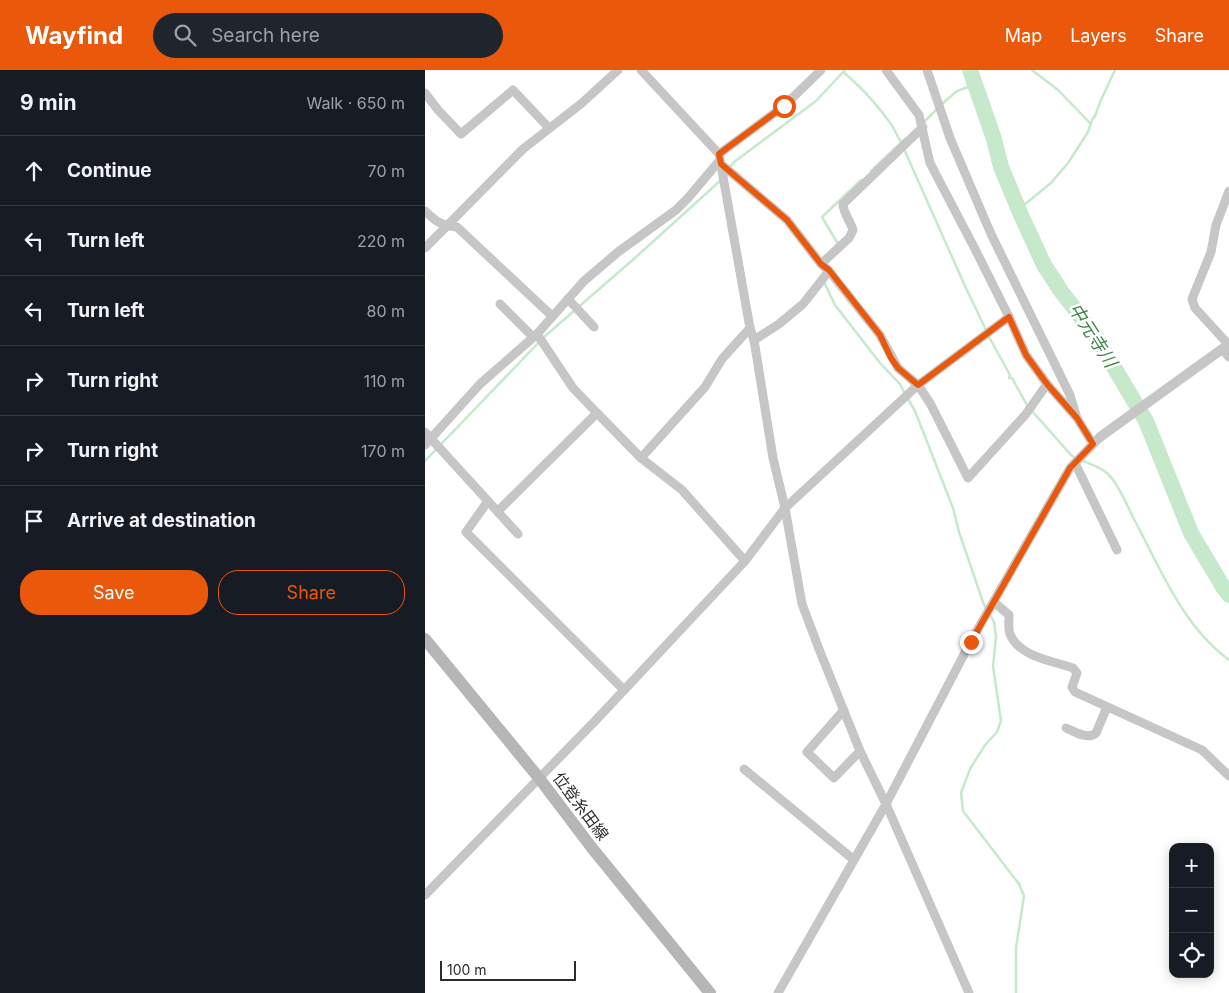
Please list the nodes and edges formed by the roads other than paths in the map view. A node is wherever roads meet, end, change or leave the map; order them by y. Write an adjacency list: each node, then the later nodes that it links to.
1 (618, 70): 8 (street)
2 (641, 70): 9 (street)
3 (821, 70): 9 (street)
4 (886, 70): 7 (street)
5 (927, 70): 28 (street)
6 (425, 93): 8 (street)
7 (923, 126): 14 (street); 19 (street)
8 (549, 128): 12 (street)
9 (720, 160): 14 (street); 16 (street); 21 (street)
10 (1229, 191): 24 (street)
11 (425, 211): 12 (street)
12 (446, 226): 13 (street); 18 (street)
13 (425, 248)
14 (821, 264): 15 (street)
15 (829, 270): 23 (street); 26 (street)
16 (567, 299): 18 (street); 20 (street)
17 (500, 304): 22 (street)
18 (551, 316): 22 (street)
19 (1009, 317): 25 (street); 26 (street)
20 (594, 328)
21 (750, 328): 23 (street); 31 (street)
22 (535, 336): 27 (street); 29 (street)
23 (754, 340): 34 (street)
24 (1227, 349): 30 (street)
25 (1047, 384): 26 (street); 28 (street)
26 (918, 385): 34 (street)
27 (597, 413): 31 (street); 35 (street)
28 (1077, 418): 30 (street)
29 (427, 439): 33 (street)
30 (1097, 441): 32 (street)
31 (641, 458): 38 (street)
32 (1075, 463): 37 (street); 39 (street)
33 (488, 501): 35 (street); 41 (street)
34 (785, 508): 38 (street); 43 (street)
35 (498, 512): 36 (street)
36 (519, 534)
37 (1117, 550)
38 (745, 561): 41 (street)
39 (994, 602): 42 (street); 49 (street)
40 (425, 639): 48 (main road, 位登糸田線)
41 (624, 690): 48 (street)
42 (1107, 707): 44 (street); 47 (street)
43 (843, 710): 45 (street); 45 (street)
44 (1066, 728)
45 (860, 751): 49 (street)
46 (744, 768): 50 (street)
47 (1229, 776)
48 (539, 778): 51 (street); 52 (main road, 位登糸田線)
49 (886, 804): 50 (street); 54 (street)
50 (854, 860): 53 (street)
51 (425, 895)
52 (710, 993)
53 (778, 993)
54 (969, 993)

